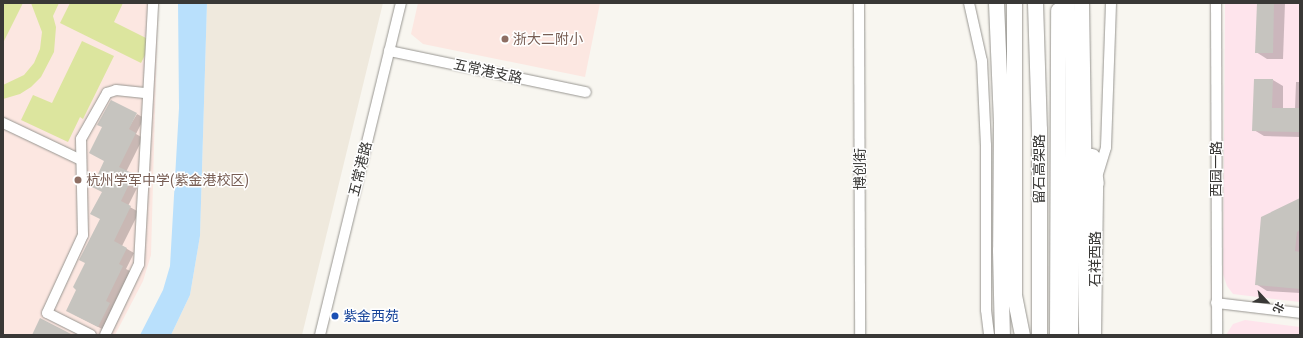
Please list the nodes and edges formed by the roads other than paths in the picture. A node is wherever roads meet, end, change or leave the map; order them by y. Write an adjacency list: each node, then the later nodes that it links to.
1 (153, 3): 14 (street)
2 (401, 3): 13 (street, 五常港路)
3 (859, 3): 26 (street, 博创街)
4 (969, 3): 27 (street)
5 (996, 3): 20 (highway)
6 (1014, 3): 30 (highway)
7 (1035, 3): 31 (highway, 留石高架路)
8 (1058, 3): 32 (highway, 留石高架路)
9 (1066, 3): 33 (highway)
10 (1081, 3): 16 (highway)
11 (1111, 3): 19 (street)
12 (1216, 3): 21 (street, 西园一路)
13 (389, 51): 15 (street, 五常港支路); 25 (street, 五常港路)
14 (147, 92): 18 (street); 24 (street)
15 (586, 92)
16 (1084, 101): 19 (highway); 34 (highway)
17 (3, 123): 18 (street)
18 (81, 160): 23 (street)
19 (1096, 182): 35 (main road, 石祥西路)
20 (1000, 250): 28 (highway); 29 (highway)
21 (1216, 303): 22 (street); 36 (street, 西园一路)
22 (1300, 313)
23 (92, 335)
24 (105, 335)
25 (320, 335)
26 (860, 335)
27 (989, 335)
28 (994, 335)
29 (1002, 335)
30 (1022, 335)
31 (1039, 335)
32 (1057, 335)
33 (1070, 335)
34 (1086, 335)
35 (1094, 335)
36 (1217, 335)

